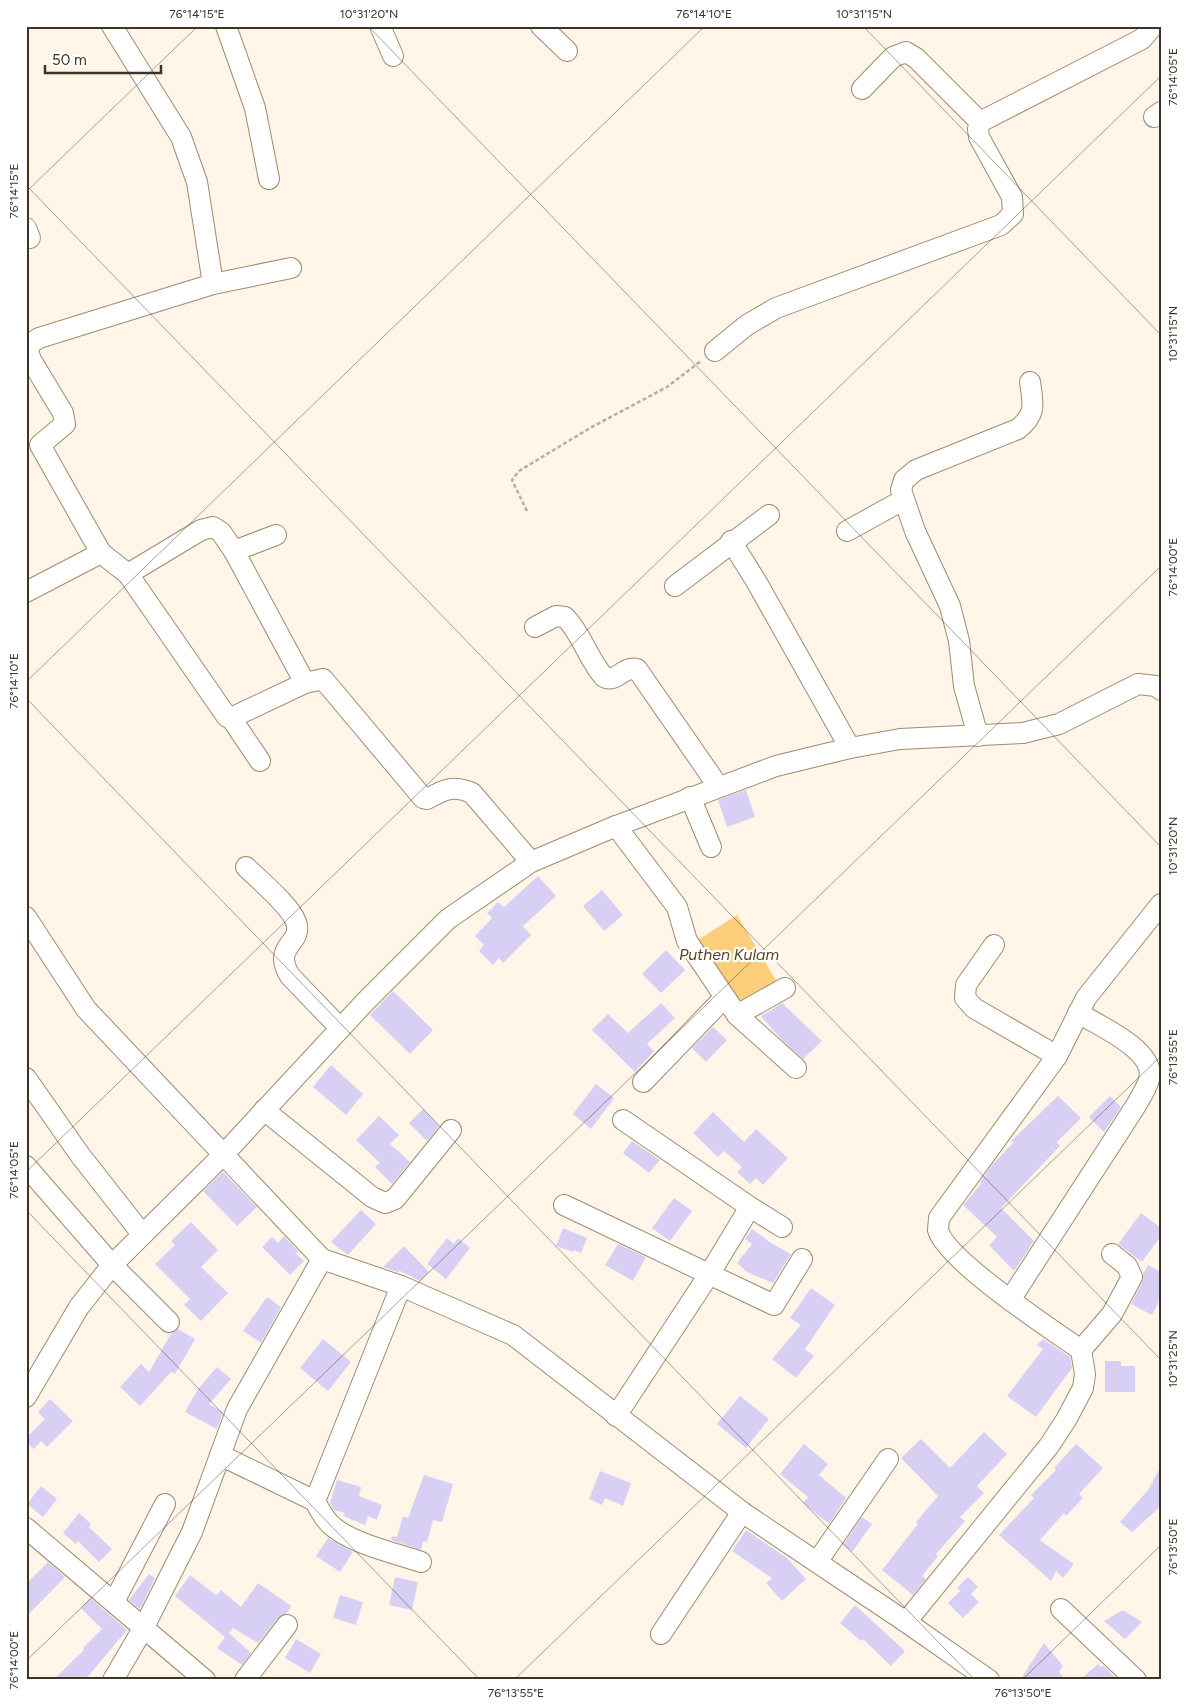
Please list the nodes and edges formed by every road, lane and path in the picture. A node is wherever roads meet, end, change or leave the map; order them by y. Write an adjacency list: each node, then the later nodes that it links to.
1 (112, 26): 12 (street)
2 (226, 26): 10 (street)
3 (380, 26): 7 (street)
4 (541, 26): 6 (street)
5 (1155, 32): 9 (street)
6 (567, 51)
7 (393, 56)
8 (862, 88): 9 (street)
9 (980, 122): 13 (street)
10 (269, 179)
11 (291, 268): 12 (street)
12 (213, 284): 15 (street)
13 (715, 351): 17 (path)
14 (1030, 382): 16 (street)
15 (33, 449): 23 (street)
16 (903, 500): 19 (street); 31 (street)
17 (527, 511)
18 (768, 515): 21 (street)
19 (848, 531)
20 (276, 535): 22 (street)
21 (731, 541): 25 (street); 32 (street)
22 (234, 551): 24 (street); 28 (street)
23 (102, 553): 24 (street); 26 (street)
24 (128, 574): 30 (street)
25 (675, 586)
26 (26, 592)
27 (535, 627): 34 (street)
28 (305, 683): 30 (street); 38 (street)
29 (1161, 690): 31 (street)
30 (231, 718): 33 (street)
31 (978, 736): 32 (street)
32 (850, 748): 34 (street)
33 (260, 761)
34 (718, 786): 35 (street)
35 (690, 797): 36 (street); 37 (street)
36 (616, 826): 38 (street); 44 (street)
37 (711, 847)
38 (531, 862): 47 (street)
39 (246, 867): 47 (street)
40 (1161, 904): 45 (street)
41 (26, 917): 55 (street)
42 (994, 945): 48 (street)
43 (785, 988): 46 (street)
44 (724, 998): 46 (street); 51 (street)
45 (1078, 1013): 48 (street); 67 (street)
46 (737, 1015): 49 (street)
47 (340, 1028): 52 (street)
48 (1057, 1056): 67 (street)
49 (796, 1068)
50 (26, 1078): 60 (street)
51 (643, 1082)
52 (264, 1110): 54 (street); 55 (street)
53 (623, 1120): 58 (street)
54 (451, 1130)
55 (224, 1154): 60 (street); 62 (street)
56 (26, 1166): 64 (street)
57 (564, 1205): 65 (street)
58 (750, 1207): 59 (street); 65 (street)
59 (782, 1227)
60 (142, 1234): 64 (street)
61 (1112, 1254): 69 (street)
62 (322, 1259): 66 (street); 72 (street)
63 (802, 1259): 65 (street)
64 (112, 1265): 68 (street); 70 (street)
65 (710, 1273): 71 (street)
66 (401, 1286): 71 (street); 74 (street)
67 (1010, 1300): 69 (street)
68 (169, 1322)
69 (1081, 1350): 82 (street)
70 (27, 1394)
71 (616, 1416): 76 (street)
72 (220, 1455): 74 (street); 84 (street)
73 (888, 1459): 79 (street)
74 (315, 1501): 78 (street)
75 (165, 1504): 80 (street)
76 (742, 1512): 79 (street); 85 (street)
77 (26, 1528): 80 (street)
78 (421, 1562)
79 (817, 1562): 82 (street)
80 (114, 1602): 84 (street)
81 (1061, 1609): 90 (street)
82 (906, 1622): 86 (street)
83 (286, 1625): 89 (street)
84 (144, 1627): 87 (street); 88 (street)
85 (661, 1634)
86 (978, 1677)
87 (113, 1680)
88 (205, 1680)
89 (245, 1680)
90 (1136, 1680)

